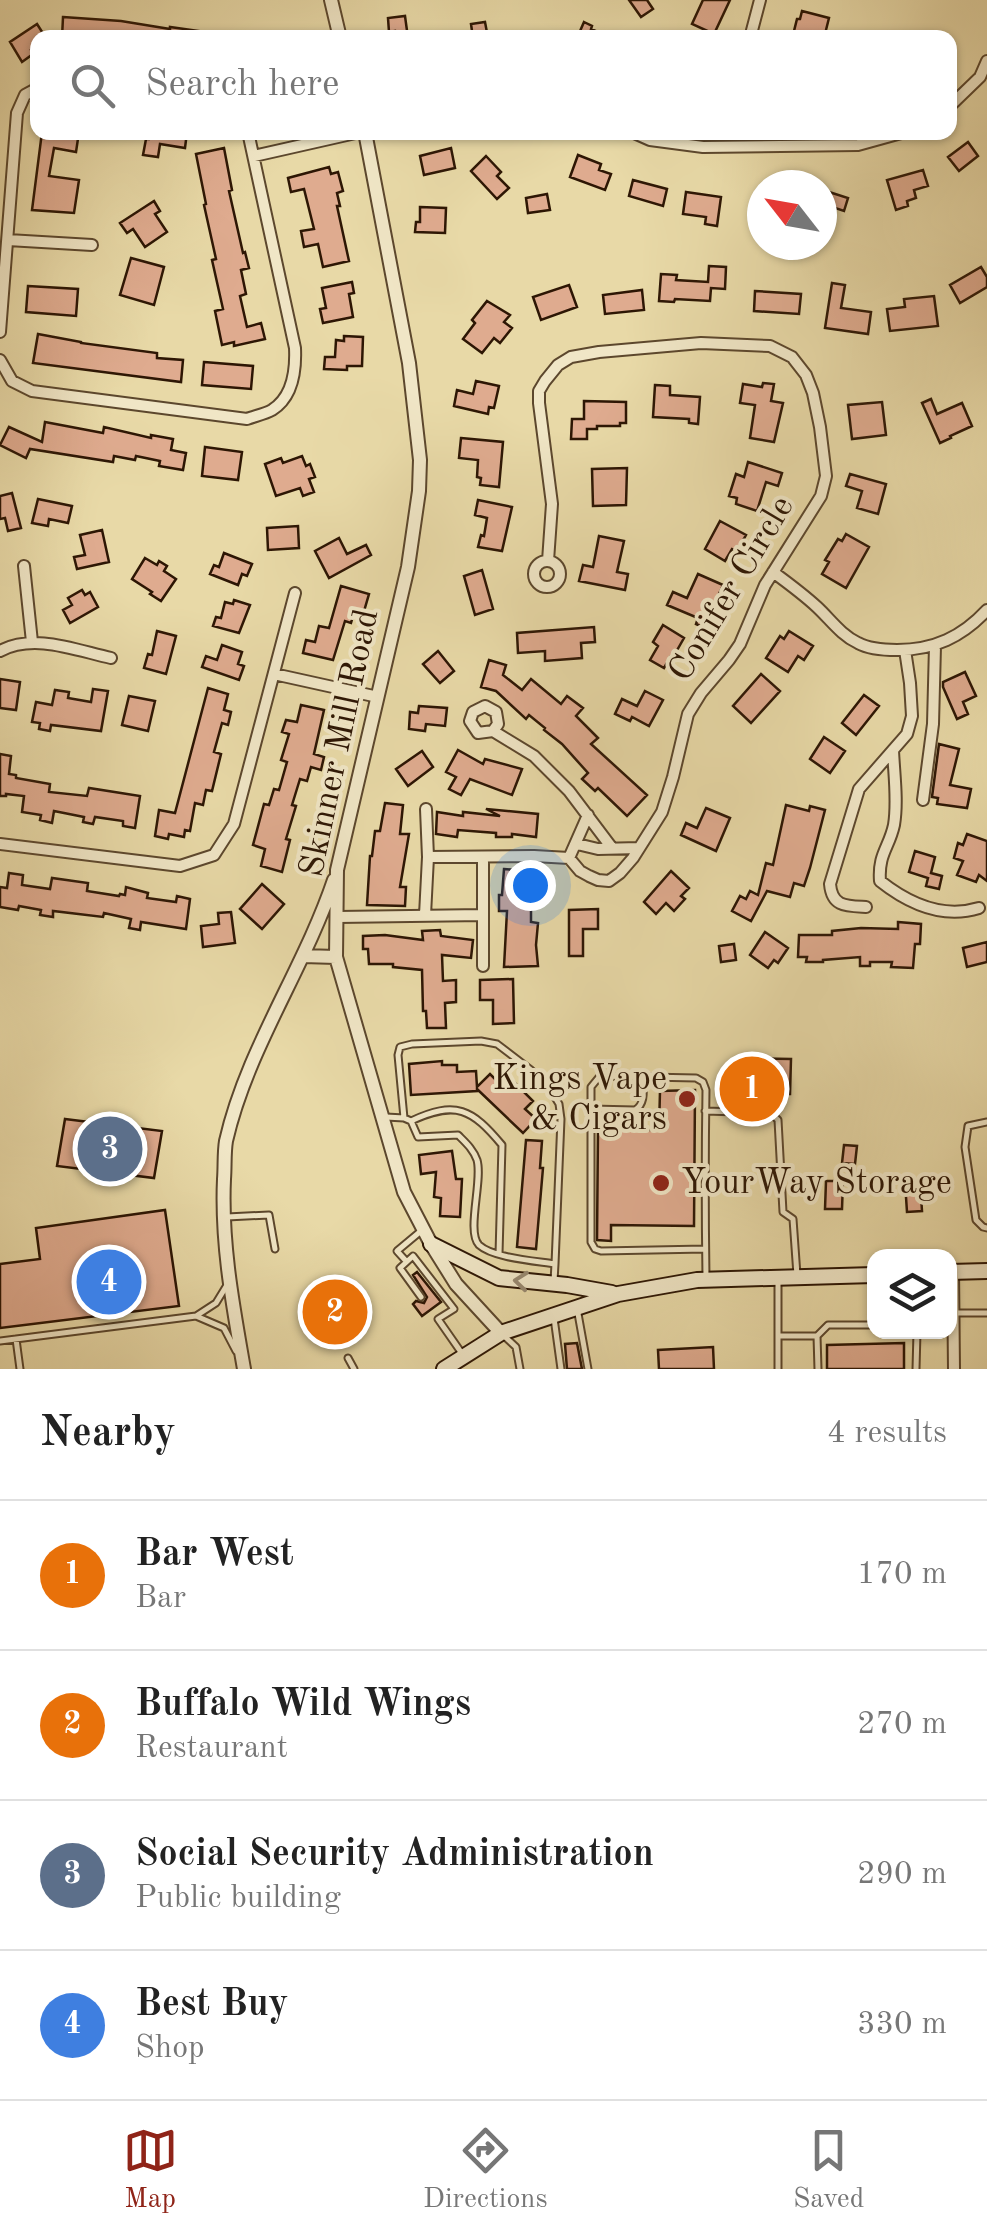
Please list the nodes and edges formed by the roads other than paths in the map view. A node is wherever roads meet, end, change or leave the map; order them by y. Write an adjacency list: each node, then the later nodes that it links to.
1 (330, 0): 3 (street)
2 (760, 0): 4 (street)
3 (338, 30)
4 (752, 30)
5 (987, 60): 7 (street)
6 (30, 92): 16 (street)
7 (957, 99)
8 (250, 140): 15 (street)
9 (326, 140): 15 (street)
10 (364, 140): 31 (street, Skinner Mill Road)
11 (650, 140): 14 (street)
12 (743, 140): 14 (street)
13 (876, 140): 14 (street)
14 (743, 146)
15 (254, 156): 19 (street)
16 (8, 240): 17 (street); 18 (street)
17 (92, 245)
18 (0, 332)
19 (0, 360)
20 (548, 561): 22 (street, Conifer Circle)
21 (24, 566): 25 (street)
22 (773, 572): 27 (street); 40 (street, Conifer Circle)
23 (296, 593): 30 (street)
24 (987, 610): 26 (street)
25 (32, 642): 28 (street); 29 (street)
26 (935, 646): 27 (street); 34 (street)
27 (905, 650): 33 (street)
28 (0, 651)
29 (110, 658)
30 (274, 674): 31 (street); 37 (street)
31 (378, 697): 44 (street, Skinner Mill Road)
32 (493, 731): 36 (street)
33 (893, 750): 45 (street); 46 (street)
34 (923, 800)
35 (426, 809): 41 (street)
36 (588, 815): 38 (street); 39 (street)
37 (0, 844)
38 (577, 844): 39 (street); 43 (street)
39 (612, 848): 40 (street)
40 (639, 848): 43 (street, Conifer Circle)
41 (428, 857): 42 (street); 48 (street)
42 (483, 858): 43 (street); 47 (street)
43 (569, 858)
44 (337, 870): 49 (street, Skinner Mill Road); 50 (street)
45 (866, 906)
46 (979, 908)
47 (483, 914): 48 (street); 52 (street)
48 (424, 915): 49 (street)
49 (338, 918): 51 (street, Skinner Mill Road)
50 (302, 956): 51 (street); 59 (street)
51 (336, 957): 56 (street, Skinner Mill Road)
52 (483, 966)
53 (643, 1077): 54 (lane); 54 (lane); 55 (lane)
54 (591, 1109): 64 (lane)
55 (705, 1111): 64 (lane); 72 (lane)
56 (383, 1117): 57 (lane); 61 (street, Skinner Mill Road)
57 (408, 1120): 65 (lane); 65 (lane); 67 (lane)
58 (987, 1122): 60 (lane)
59 (224, 1218): 63 (lane); 74 (street)
60 (987, 1228)
61 (424, 1229): 62 (street, Skinner Mill Road); 66 (lane)
62 (431, 1244): 75 (main road, one-way to 62); 86 (street, Skinner Mill Road)
63 (275, 1250)
64 (706, 1250): 73 (lane)
65 (499, 1254): 67 (lane)
66 (406, 1262): 77 (lane); 84 (lane)
67 (556, 1264): 75 (lane)
68 (987, 1271): 69 (main road)
69 (957, 1272)
70 (867, 1274): 72 (main road)
71 (778, 1277): 72 (main road); 73 (main road); 87 (lane)
72 (797, 1277)
73 (706, 1280): 76 (main road)
74 (229, 1282): 83 (lane); 96 (street)
75 (554, 1284): 76 (main road)
76 (618, 1294): 78 (main road)
77 (422, 1297)
78 (576, 1308): 82 (main road); 101 (lane)
79 (431, 1310): 84 (lane)
80 (987, 1313): 81 (lane)
81 (957, 1314)
82 (554, 1315): 86 (main road); 100 (lane)
83 (196, 1316): 89 (lane); 96 (lane)
84 (438, 1319): 93 (lane)
85 (867, 1325): 88 (lane)
86 (500, 1333): 93 (main road); 99 (lane)
87 (778, 1336): 88 (lane); 102 (lane)
88 (817, 1336): 103 (lane)
89 (16, 1339): 92 (lane); 95 (lane)
90 (917, 1339): 104 (lane)
91 (954, 1339): 105 (street)
92 (0, 1341)
93 (464, 1357): 98 (main road)
94 (348, 1358): 97 (lane)
95 (20, 1369)
96 (244, 1369)
97 (354, 1369)
98 (444, 1369)
99 (520, 1369)
100 (561, 1369)
101 (588, 1369)
102 (778, 1369)
103 (818, 1369)
104 (916, 1369)
105 (954, 1369)

